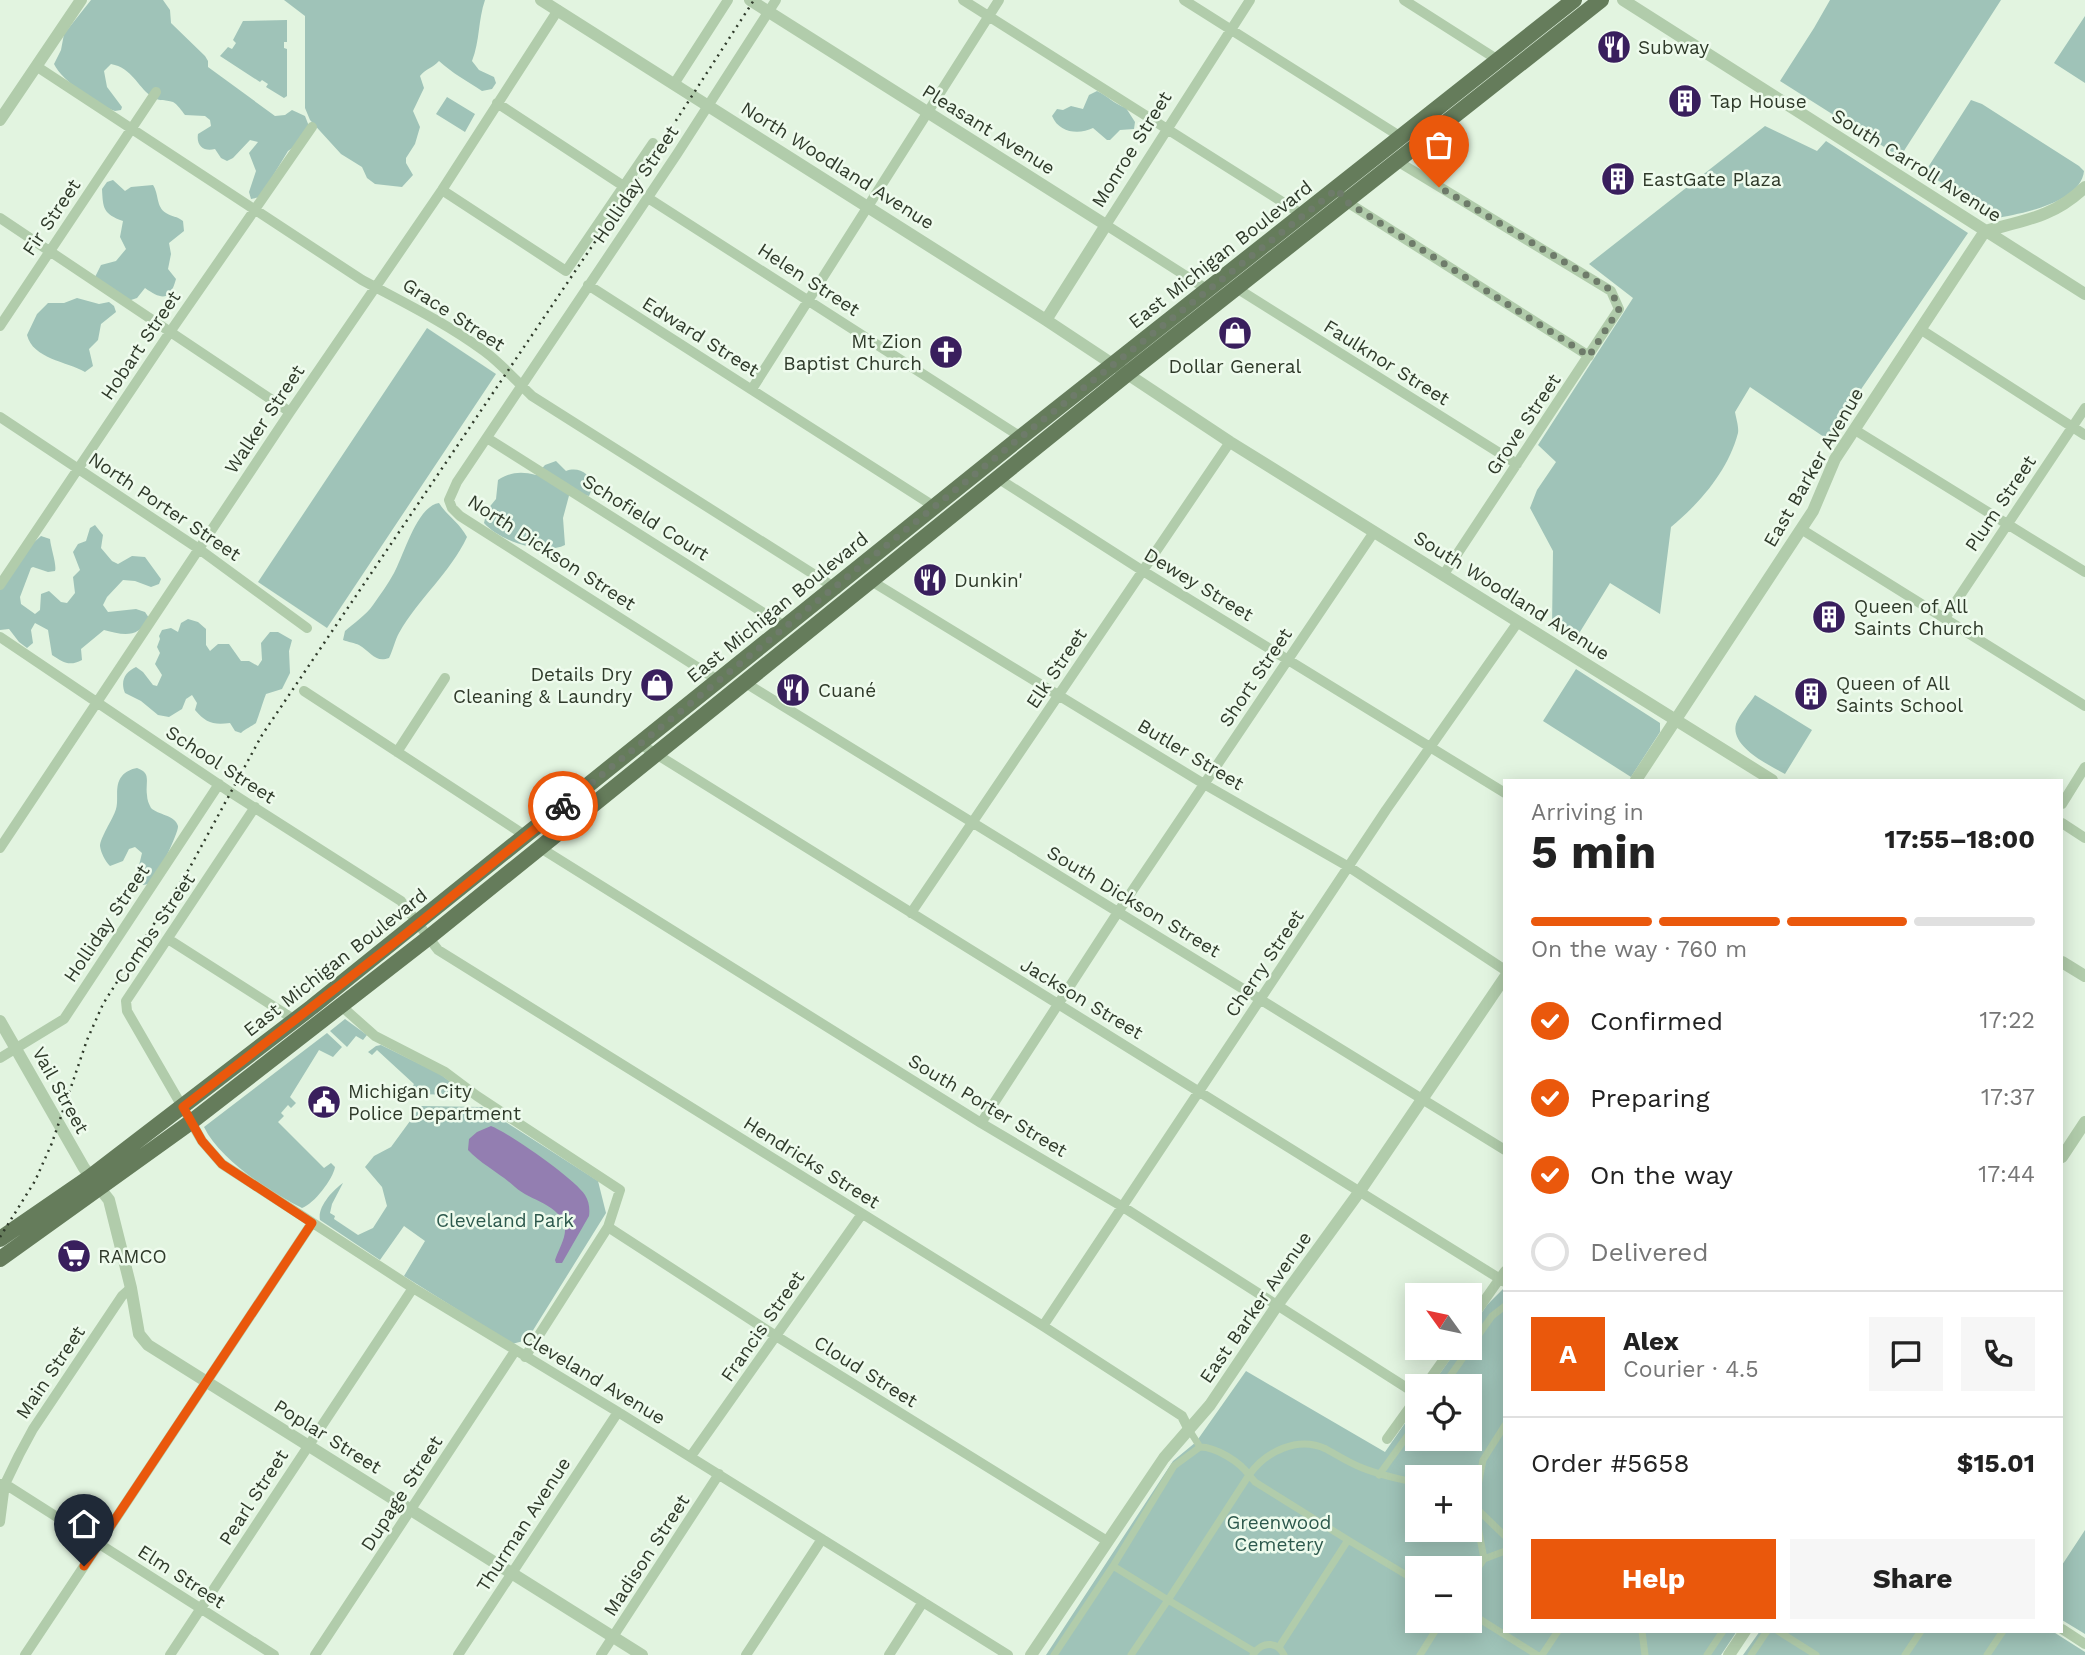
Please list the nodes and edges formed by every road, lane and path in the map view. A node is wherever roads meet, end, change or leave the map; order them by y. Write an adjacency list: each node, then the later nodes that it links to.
1 (80, 0): 19 (street)
2 (541, 0): 14 (street, North Woodland Avenue)
3 (728, 0): 20 (street)
4 (750, 0): 15 (street, Pleasant Avenue)
5 (776, 0): 15 (street, Holliday Street)
6 (963, 0): 16 (street)
7 (999, 0): 16 (street)
8 (1184, 0): 17 (street)
9 (1250, 0): 17 (street, Monroe Street)
10 (1404, 0): 18 (street)
11 (1574, 0): 18 (main road, East Michigan Boulevard)
12 (1601, 0): 31 (main road, East Michigan Boulevard)
13 (1623, 0): 42 (street, South Carroll Avenue)
14 (558, 10): 20 (street, North Woodland Avenue); 22 (street, Walker Street)
15 (768, 12): 23 (street, Holliday Street); 24 (street, Pleasant Avenue)
16 (989, 16): 24 (street); 28 (street)
17 (1231, 29): 28 (street, Monroe Street); 29 (street)
18 (1498, 60): 29 (main road, East Michigan Boulevard)
19 (36, 66): 25 (street); 27 (street, Grace Street)
20 (674, 84): 23 (street, North Woodland Avenue)
21 (156, 92): 27 (street)
22 (497, 103): 32 (street); 34 (street, Walker Street)
23 (708, 106): 36 (street, Holliday Street); 37 (street, North Woodland Avenue)
24 (927, 114): 37 (street); 41 (street, Pleasant Avenue)
25 (0, 120)
26 (312, 127): 38 (street, Hobart Street)
27 (131, 128): 38 (street, Grace Street); 43 (street, Fir Street)
28 (1167, 128): 39 (street); 41 (street, Monroe Street)
29 (1401, 137): 35 (main road, East Michigan Boulevard)
30 (653, 143): 32 (street, Holliday Street)
31 (1398, 161): 35 (main road, East Michigan Boulevard); 54 (street, Grove Street)
32 (625, 187): 34 (street, Holliday Street)
33 (2085, 187): 42 (street)
34 (442, 190): 45 (street, Walker Street)
35 (1342, 195): 39 (main road, East Michigan Boulevard); 46 (main road, East Michigan Boulevard); 54 (street)
36 (648, 198): 44 (street, Holliday Street); 49 (street, Helen Street)
37 (868, 207): 49 (street); 50 (street, North Woodland Avenue)
38 (254, 210): 45 (street, Grace Street); 53 (street, Hobart Street)
39 (1303, 215): 47 (main road, East Michigan Boulevard)
40 (0, 218): 43 (street)
41 (1106, 225): 47 (street, Pleasant Avenue); 50 (street, Monroe Street)
42 (1985, 230): 48 (street, South Carroll Avenue); 52 (street, East Barker Avenue)
43 (49, 251): 51 (street, Fir Street); 53 (street)
44 (588, 285): 56 (street, Holliday Street); 57 (street, Edward Street)
45 (375, 287): 56 (street, Grace Street); 59 (street, Walker Street)
46 (1238, 289): 55 (main road, East Michigan Boulevard); 67 (street, Faulknor Street)
47 (1208, 290): 55 (main road, East Michigan Boulevard)
48 (2085, 294)
49 (810, 300): 57 (street); 64 (street, Helen Street)
50 (1046, 320): 55 (street, North Woodland Avenue)
51 (0, 326)
52 (1920, 329): 61 (street); 62 (street, East Barker Avenue)
53 (170, 332): 59 (street); 69 (street, Hobart Street)
54 (1589, 356): 67 (street, Grove Street)
55 (1120, 370): 64 (main road, East Michigan Boulevard); 66 (street, North Woodland Avenue); 70 (main road, East Michigan Boulevard)
56 (522, 386): 65 (street, North Dickson Street); 81 (street, Grace Street)
57 (752, 389): 71 (street, Edward Street)
58 (2085, 408): 61 (street, Plum Street)
59 (290, 412): 75 (street, Walker Street)
60 (0, 417): 69 (street, North Porter Street)
61 (2072, 427): 63 (street); 72 (street, Plum Street)
62 (1855, 429): 72 (street); 73 (street, East Barker Avenue)
63 (2085, 435)
64 (1021, 437): 68 (main road, East Michigan Boulevard)
65 (487, 438): 85 (street, Schofield Court); 90 (street, North Dickson Street)
66 (1230, 442): 74 (street, South Woodland Avenue); 76 (street, Elk Street)
67 (1517, 464): 79 (street, Grove Street)
68 (988, 465): 70 (street, Dewey Street); 71 (main road, East Michigan Boulevard)
69 (78, 467): 75 (street, North Porter Street); 80 (street, Hobart Street)
70 (997, 479): 76 (street, Dewey Street); 78 (main road, East Michigan Boulevard)
71 (935, 507): 78 (main road, East Michigan Boulevard)
72 (2007, 523): 77 (street); 83 (street, Plum Street)
73 (1801, 529): 83 (street); 96 (street, East Barker Avenue)
74 (1374, 532): 79 (street, South Woodland Avenue); 88 (street, Short Street)
75 (198, 549): 86 (street, North Porter Street); 94 (street, Walker Street)
76 (1143, 571): 88 (street, Dewey Street); 93 (street, Elk Street)
77 (2085, 572)
78 (864, 574): 81 (main road, East Michigan Boulevard); 82 (main road, East Michigan Boulevard); 93 (street, Butler Street)
79 (1444, 574): 84 (street, South Woodland Avenue)
80 (0, 585)
81 (835, 587): 82 (street, Grace Street); 85 (main road, East Michigan Boulevard)
82 (845, 600): 91 (main road, East Michigan Boulevard)
83 (1945, 618): 95 (street)
84 (1518, 622): 96 (street, South Woodland Avenue); 98 (street, Cherry Street)
85 (786, 627): 90 (main road, East Michigan Boulevard)
86 (307, 628)
87 (0, 637): 94 (street, School Street)
88 (1287, 658): 98 (street, Dewey Street); 105 (street, Short Street)
89 (445, 678): 99 (street)
90 (719, 681): 97 (main road, East Michigan Boulevard)
91 (744, 682): 100 (main road, East Michigan Boulevard); 109 (street, South Dickson Street)
92 (304, 691): 99 (street)
93 (1059, 695): 105 (street, Butler Street); 109 (street, Elk Street)
94 (96, 702): 104 (street, School Street); 114 (street, Walker Street)
95 (2085, 706)
96 (1677, 721): 102 (street, East Barker Avenue); 103 (street, South Woodland Avenue)
97 (640, 744): 100 (street, Jackson Street); 111 (main road, East Michigan Boulevard)
98 (1432, 747): 106 (street, Dewey Street); 115 (street, Cherry Street)
99 (397, 752): 111 (street)
100 (655, 753): 113 (main road, East Michigan Boulevard); 117 (street, Jackson Street)
101 (2085, 766): 107 (street)
102 (1637, 779)
103 (1770, 779)
104 (219, 784): 108 (street, School Street); 130 (street, Holliday Street)
105 (1204, 784): 115 (street, Butler Street); 116 (street, Short Street)
106 (1503, 792)
107 (2063, 802)
108 (255, 807): 118 (street, School Street); 120 (street, Combs Street)
109 (972, 823): 116 (street, South Dickson Street); 117 (street, Elk Street)
110 (2063, 824): 112 (street)
111 (526, 836): 118 (main road, East Michigan Boulevard)
112 (2085, 838)
113 (539, 847): 119 (main road, East Michigan Boulevard); 136 (street, South Porter Street)
114 (0, 848)
115 (1349, 867): 122 (street, Butler Street); 125 (street, Cherry Street)
116 (1118, 912): 125 (street, South Dickson Street); 127 (street, Short Street)
117 (911, 914): 127 (street, Jackson Street)
118 (418, 924): 119 (street, Hendricks Street); 126 (main road, East Michigan Boulevard)
119 (428, 938): 126 (main road, East Michigan Boulevard); 142 (street, Hendricks Street)
120 (168, 939): 128 (street); 134 (street, Combs Street)
121 (2063, 963): 123 (street)
122 (1503, 969)
123 (2085, 976)
124 (1503, 980): 133 (street, East Barker Avenue)
125 (1261, 999): 132 (street, Cherry Street); 133 (street, South Dickson Street)
126 (335, 1000): 128 (main road, East Michigan Boulevard); 134 (main road, East Michigan Boulevard); 144 (street)
127 (1058, 1004): 132 (street, Jackson Street); 136 (street, Short Street)
128 (295, 1020): 134 (main road, East Michigan Boulevard)
129 (0, 1021): 130 (street, Vail Street)
130 (16, 1048): 131 (street, Holliday Street); 139 (street, Vail Street)
131 (0, 1058)
132 (1201, 1090): 140 (street, Jackson Street); 141 (street, Cherry Street)
133 (1422, 1098): 138 (street, South Dickson Street); 140 (street, East Barker Avenue)
134 (187, 1114): 139 (main road, East Michigan Boulevard); 143 (street, Cleveland Avenue)
135 (2085, 1122): 137 (street)
136 (981, 1123): 141 (street, South Porter Street)
137 (2066, 1139)
138 (1503, 1149)
139 (95, 1182): 145 (main road, East Michigan Boulevard); 146 (main road, East Michigan Boulevard); 148 (street, Poplar Street)
140 (1360, 1191): 147 (street, Jackson Street); 150 (street, East Barker Avenue)
141 (1123, 1207): 150 (street, South Porter Street); 153 (street, Cherry Street)
142 (862, 1214): 153 (street, Hendricks Street); 155 (street, Francis Street)
143 (312, 1223): 149 (street, Cleveland Avenue); 158 (street)
144 (608, 1227): 155 (street, Cloud Street); 157 (street)
145 (0, 1239)
146 (0, 1259)
147 (1503, 1277): 151 (street)
148 (131, 1288): 158 (street, Poplar Street); 174 (street, Main Street)
149 (413, 1289): 156 (street, Cleveland Avenue); 166 (street, Pearl Street)
150 (1278, 1304): 159 (street, South Porter Street); 162 (street, East Barker Avenue)
151 (1482, 1305)
152 (1503, 1308): 154 (street)
153 (1043, 1326): 162 (street, Hendricks Street)
154 (1482, 1330)
155 (776, 1336): 168 (street, Francis Street); 181 (street, Cloud Street)
156 (515, 1351): 157 (street, Cleveland Avenue); 175 (street, Dupage Street)
157 (526, 1357): 160 (street, Cleveland Avenue)
158 (207, 1382): 166 (street, Poplar Street); 183 (street)
159 (1405, 1387)
160 (618, 1412): 168 (street, Cleveland Avenue); 188 (street, Thurman Avenue)
161 (1405, 1413): 164 (street)
162 (1188, 1429): 167 (street); 181 (street, East Barker Avenue)
163 (1503, 1429): 169 (street)
164 (1387, 1439)
165 (1405, 1439): 172 (street)
166 (308, 1446): 175 (street, Poplar Street); 192 (street, Pearl Street)
167 (1200, 1447): 171 (street); 187 (street)
168 (691, 1456): 170 (street, Cleveland Avenue)
169 (1481, 1465)
170 (719, 1474): 179 (street, Cleveland Avenue); 204 (street, Madison Street)
171 (1249, 1475): 172 (street); 180 (street); 190 (street)
172 (1379, 1475): 173 (street)
173 (1405, 1480)
174 (3, 1483): 177 (street, Main Street); 183 (street, Elm Street)
175 (411, 1510): 188 (street, Poplar Street); 211 (street, Dupage Street)
176 (1482, 1514): 178 (street)
177 (0, 1522)
178 (1503, 1534)
179 (822, 1539): 191 (street, Cleveland Avenue); 215 (street)
180 (1348, 1540): 189 (street); 206 (street)
181 (1107, 1541): 218 (street, East Barker Avenue)
182 (1480, 1542): 185 (street)
183 (99, 1544): 192 (street, Elm Street); 208 (street)
184 (1503, 1551): 185 (street)
185 (1484, 1559): 186 (street)
186 (1482, 1562)
187 (1113, 1566): 190 (street); 219 (street)
188 (511, 1573): 204 (street, Poplar Street); 212 (street, Thurman Avenue)
189 (1405, 1574)
190 (1168, 1600): 207 (street); 220 (street)
191 (923, 1602): 216 (street); 217 (street, Cleveland Avenue)
192 (200, 1609): 209 (street, Pearl Street); 210 (street, Elm Street)
193 (1482, 1620): 223 (street)
194 (2063, 1630): 205 (street)
195 (1434, 1633): 222 (street)
196 (1556, 1633): 223 (street)
197 (1642, 1633): 224 (street)
198 (1722, 1633): 225 (street)
199 (1744, 1633): 226 (street)
200 (1766, 1633): 227 (street)
201 (1781, 1633): 228 (street)
202 (1920, 1633): 229 (street)
203 (2002, 1633): 230 (street)
204 (613, 1637): 213 (street, Madison Street); 214 (street, Poplar Street)
205 (2085, 1644)
206 (1279, 1647): 207 (street); 221 (street)
207 (1254, 1653)
208 (25, 1655)
209 (170, 1655)
210 (274, 1655)
211 (316, 1655)
212 (458, 1655)
213 (601, 1655)
214 (642, 1655)
215 (746, 1655)
216 (889, 1655)
217 (1009, 1655)
218 (1031, 1655)
219 (1054, 1655)
220 (1131, 1655)
221 (1284, 1655)
222 (1420, 1655)
223 (1539, 1655)
224 (1645, 1655)
225 (1707, 1655)
226 (1729, 1655)
227 (1751, 1655)
228 (1816, 1655)
229 (1905, 1655)
230 (1987, 1655)

